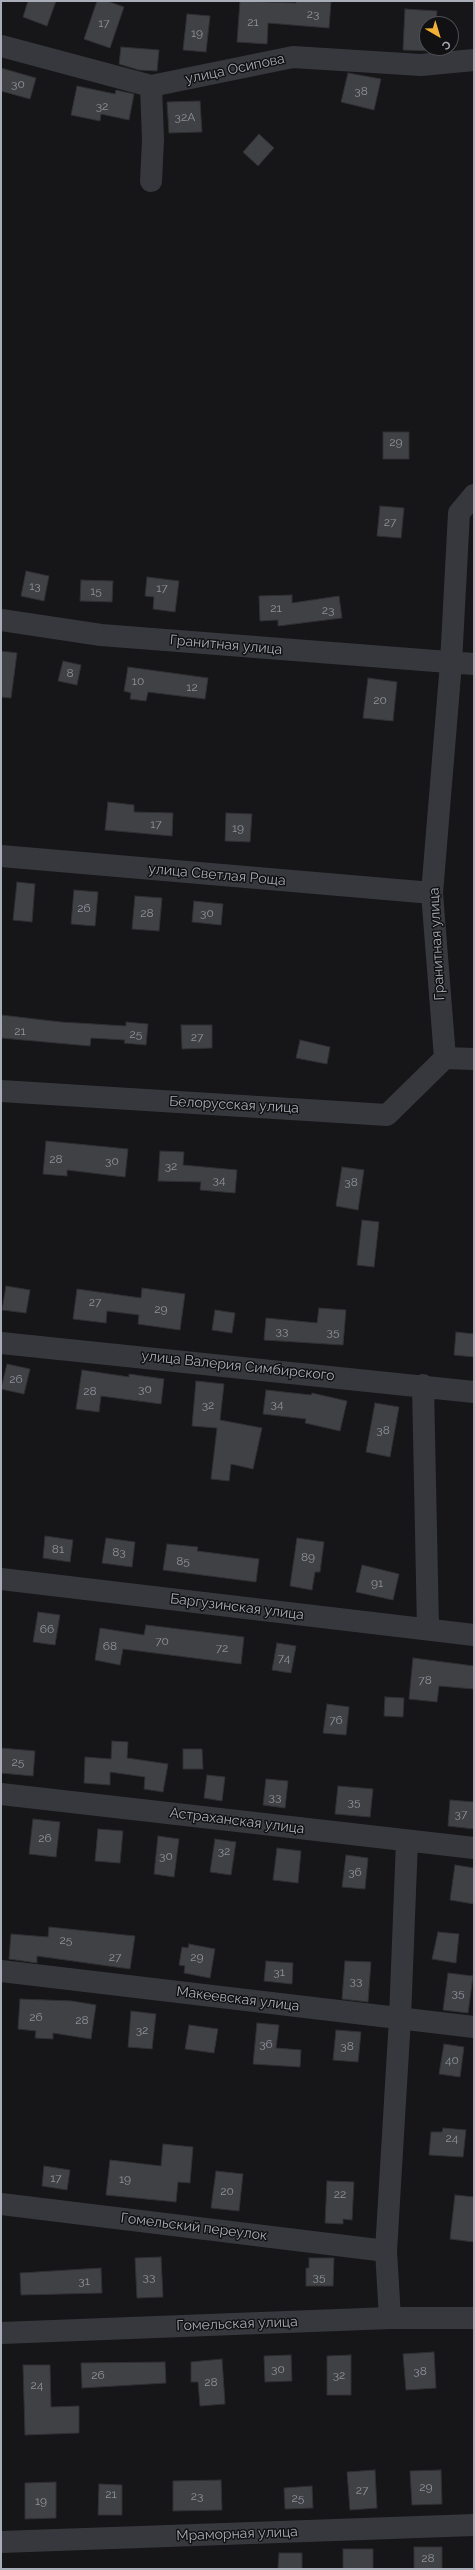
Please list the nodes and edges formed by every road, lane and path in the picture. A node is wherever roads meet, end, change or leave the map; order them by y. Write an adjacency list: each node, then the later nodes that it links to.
1 (1, 46): 3 (street, улица Осипова)
2 (474, 60): 3 (street, улица Осипова)
3 (151, 86): 4 (street)
4 (151, 181)
5 (474, 496): 7 (street, Гранитная улица)
6 (1, 620): 7 (street, Гранитная улица)
7 (451, 663): 8 (street, Гранитная улица); 10 (street, Гранитная улица)
8 (474, 664)
9 (1, 856): 10 (street, улица Светлая Роща)
10 (432, 893): 11 (street, Гранитная улица)
11 (445, 1058): 12 (street); 13 (street, Белорусская улица)
12 (474, 1059)
13 (1, 1091)
14 (1, 1343): 15 (street, улица Валерия Симбирского)
15 (423, 1384): 16 (street, улица Валерия Симбирского); 18 (street)
16 (474, 1392)
17 (1, 1579): 18 (street, Баргузинская улица)
18 (428, 1630): 19 (street, Баргузинская улица)
19 (474, 1635)
20 (1, 1794): 21 (street, Астраханская улица)
21 (406, 1841): 22 (street, Астраханская улица); 24 (street)
22 (474, 1848)
23 (1, 1971): 24 (street, Макеевская улица)
24 (400, 2018): 25 (street, Макеевская улица); 27 (street)
25 (474, 2026)
26 (1, 2204): 27 (street, Гомельский переулок)
27 (386, 2251): 28 (street)
28 (390, 2318): 29 (street, Гомельская улица); 30 (street, Гомельская улица)
29 (474, 2318)
30 (1, 2333)
31 (474, 2525): 32 (street, Мраморная улица)
32 (1, 2542)

